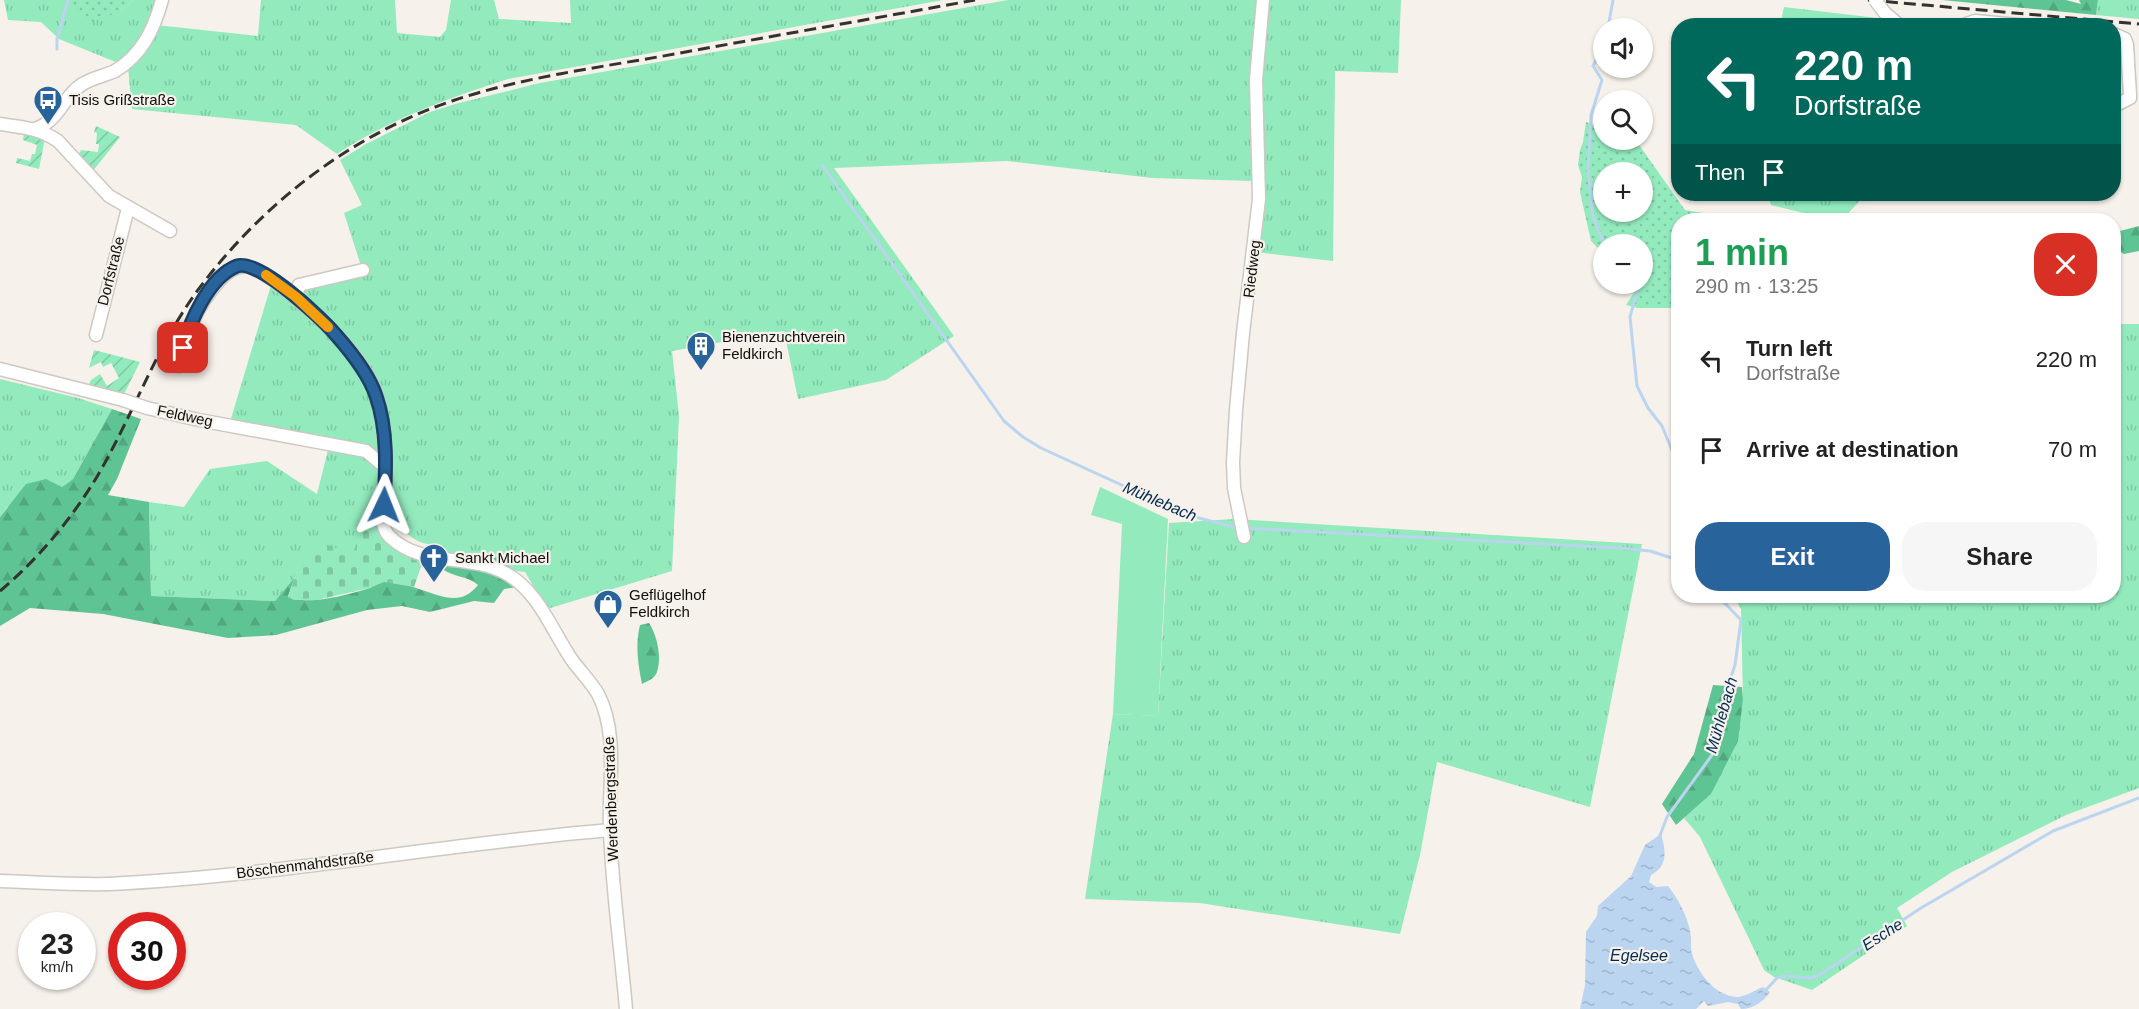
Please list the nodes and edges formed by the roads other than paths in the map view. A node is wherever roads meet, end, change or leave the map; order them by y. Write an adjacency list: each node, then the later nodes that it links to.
1 (162, 0): 7 (street)
2 (1263, 0): 21 (street, Riedweg)
3 (1875, 0): 4 (street, bridge)
4 (1890, 18)
5 (2121, 37): 6 (street)
6 (2121, 102)
7 (55, 117): 9 (street); 10 (street)
8 (0, 124): 9 (street)
9 (35, 129): 10 (street)
10 (57, 141): 11 (street)
11 (128, 208): 12 (street); 15 (street, Dorfstraße)
12 (170, 231)
13 (363, 270): 14 (street)
14 (296, 297): 16 (street); 18 (street)
15 (96, 335)
16 (179, 366)
17 (0, 369): 19 (street, Feldweg, bridge)
18 (384, 444): 19 (street); 20 (street)
19 (372, 455): 20 (street, Feldweg)
20 (385, 467): 22 (street, Werdenbergstraße)
21 (1242, 531)
22 (610, 830): 23 (street, Böschenmahdstraße); 24 (street, Werdenbergstraße)
23 (0, 881)
24 (626, 1009)

